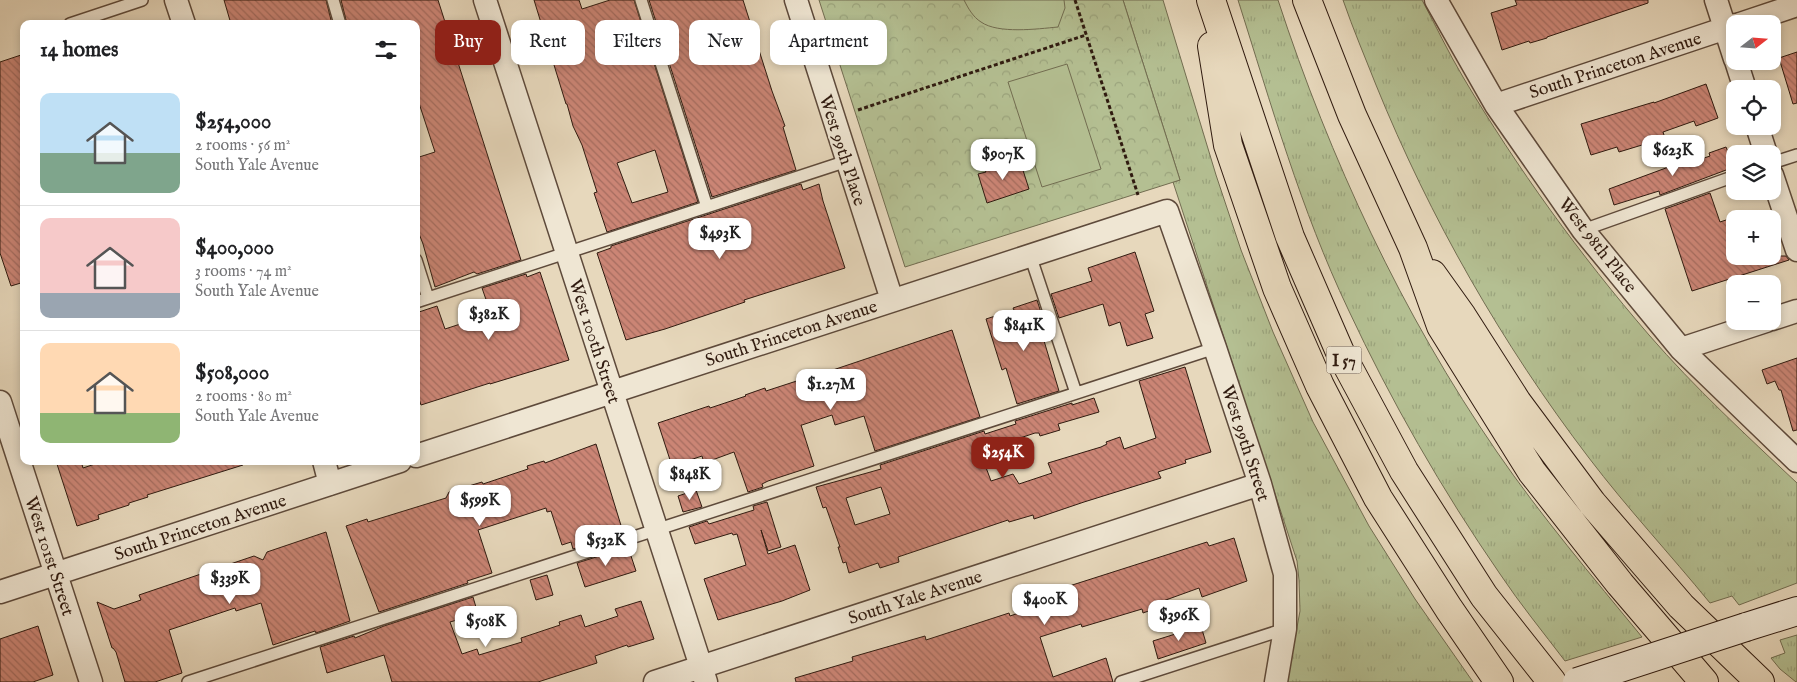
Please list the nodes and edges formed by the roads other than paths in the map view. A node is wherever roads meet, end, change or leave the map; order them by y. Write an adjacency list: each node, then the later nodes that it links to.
1 (142, 0): 15 (lane)
2 (176, 0): 16 (street)
3 (333, 0): 17 (lane)
4 (485, 0): 30 (street, West 100th Street)
5 (641, 0): 25 (lane)
6 (796, 0): 22 (street, West 99th Place)
7 (1205, 0): 64 (highway)
8 (1210, 0): 65 (highway, I 57)
9 (1307, 0): 28 (highway)
10 (1436, 0): 19 (street, West 98th Place)
11 (1716, 0): 13 (street)
12 (1797, 5): 14 (street, South Princeton Avenue)
13 (1726, 15)
14 (1767, 15)
15 (82, 20)
16 (183, 20)
17 (339, 20)
18 (1726, 28): 19 (street, South Princeton Avenue)
19 (1496, 104): 27 (street, West 98th Place)
20 (1797, 155): 21 (lane)
21 (1781, 160)
22 (846, 161): 25 (lane); 34 (street, West 99th Place)
23 (1726, 179): 27 (lane)
24 (1780, 200): 29 (street)
25 (707, 207): 30 (lane)
26 (1167, 210): 31 (street, South Princeton Avenue); 39 (street, West 99th Street)
27 (1583, 230): 40 (street, West 98th Place)
28 (1413, 248): 67 (highway); 68 (highway)
29 (1797, 250)
30 (566, 253): 33 (lane); 41 (street, West 100th Street)
31 (1030, 255): 34 (street, South Princeton Avenue); 42 (lane)
32 (420, 273): 33 (lane)
33 (428, 298): 35 (lane)
34 (892, 300): 41 (street, South Princeton Avenue)
35 (420, 301)
36 (1797, 311): 37 (street)
37 (1781, 316)
38 (1739, 330): 40 (street)
39 (1215, 348): 42 (lane); 52 (street, West 99th Street)
40 (1681, 349): 46 (street, West 98th Place)
41 (612, 392): 45 (street, South Princeton Avenue); 53 (street, West 100th Street)
42 (1076, 393): 53 (lane)
43 (0, 402): 44 (street, West 101st Street)
44 (11, 434): 47 (street, West 101st Street)
45 (420, 455)
46 (1797, 461)
47 (20, 462)
48 (21, 465): 54 (street, West 101st Street)
49 (325, 465): 51 (street)
50 (388, 465): 51 (street, South Princeton Avenue)
51 (330, 484): 54 (street, South Princeton Avenue)
52 (1260, 484): 57 (street, West 99th Street); 58 (street, South Yale Avenue)
53 (656, 529): 58 (street, West 100th Street); 60 (lane)
54 (56, 574): 55 (street, South Princeton Avenue); 59 (street, West 101st Street)
55 (0, 592)
56 (1797, 611): 66 (street, bridge)
57 (1285, 628): 62 (lane); 63 (street, West 99th Street)
58 (703, 675): 61 (street, South Yale Avenue)
59 (90, 682)
60 (188, 682)
61 (655, 682)
62 (1121, 682)
63 (1276, 682)
64 (1499, 682)
65 (1552, 682)
66 (1578, 682)
67 (1704, 682)
68 (1760, 682)

